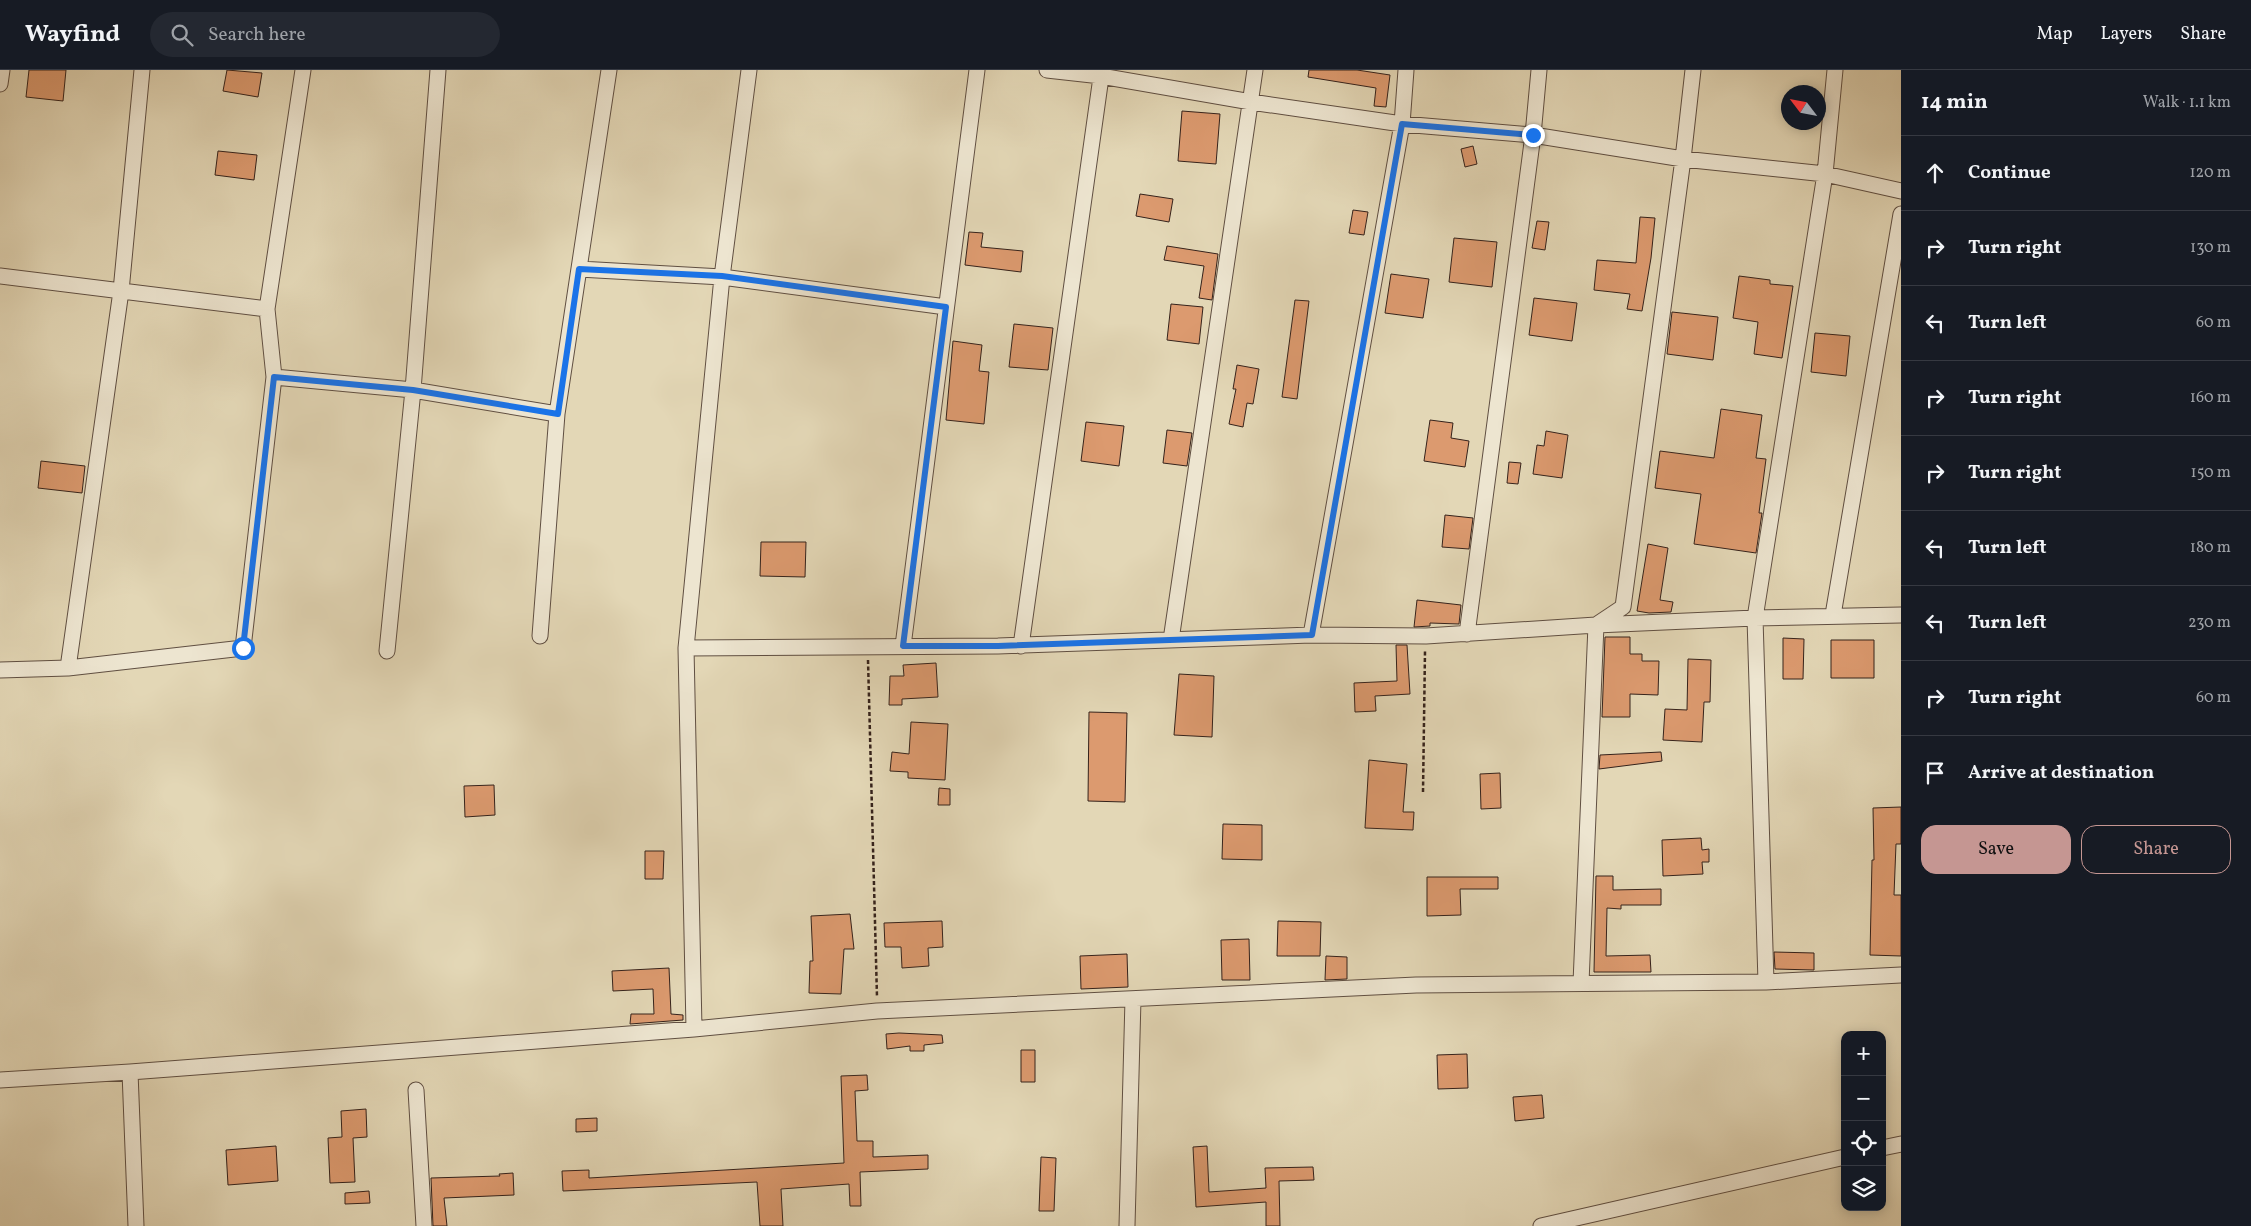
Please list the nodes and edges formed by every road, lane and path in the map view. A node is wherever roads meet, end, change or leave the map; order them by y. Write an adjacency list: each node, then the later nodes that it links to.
1 (2, 70): 15 (street)
2 (142, 70): 26 (street)
3 (303, 70): 28 (street)
4 (438, 70): 30 (street)
5 (609, 70): 23 (street)
6 (749, 70): 25 (street)
7 (977, 70): 27 (street)
8 (1047, 70): 14 (street)
9 (1255, 70): 16 (street)
10 (1406, 70): 17 (street)
11 (1539, 70): 18 (street)
12 (1693, 70): 19 (street)
13 (1835, 70): 20 (street)
14 (1101, 73): 16 (street); 43 (street)
15 (0, 84)
16 (1251, 102): 17 (street); 40 (street)
17 (1402, 124): 18 (street); 37 (street)
18 (1533, 135): 19 (street); 36 (street)
19 (1684, 159): 20 (street); 35 (street)
20 (1825, 174): 21 (street); 34 (street)
21 (1901, 190)
22 (1901, 214): 32 (street)
23 (579, 269): 25 (street); 31 (street)
24 (0, 276): 26 (street)
25 (722, 276): 27 (street); 44 (street)
26 (121, 291): 28 (street); 46 (street)
27 (946, 307): 42 (street)
28 (267, 309): 29 (street)
29 (274, 377): 30 (street); 46 (street)
30 (413, 390): 31 (street); 45 (street)
31 (558, 414): 38 (street)
32 (1833, 615): 33 (street); 34 (street)
33 (1901, 615)
34 (1756, 618): 35 (street); 50 (street)
35 (1596, 625): 36 (street); 51 (street)
36 (1467, 634): 39 (street)
37 (1312, 635): 39 (street); 40 (street)
38 (540, 636)
39 (1426, 636): 48 (path)
40 (1171, 640): 43 (street)
41 (868, 646): 42 (street); 44 (street); 53 (path)
42 (903, 646): 43 (street)
43 (1021, 646)
44 (686, 648): 54 (street)
45 (387, 651)
46 (68, 668): 47 (street)
47 (0, 670)
48 (1423, 792)
49 (1901, 975): 50 (street)
50 (1766, 982): 51 (street)
51 (1581, 983): 52 (street)
52 (1133, 999): 53 (street); 63 (street)
53 (877, 1011): 54 (street)
54 (694, 1028): 55 (street)
55 (130, 1072): 56 (street); 61 (street)
56 (0, 1080)
57 (416, 1090): 62 (street)
58 (1901, 1144): 59 (street)
59 (1886, 1147)
60 (1841, 1157): 64 (street)
61 (136, 1226)
62 (424, 1226)
63 (1128, 1226)
64 (1541, 1226)

